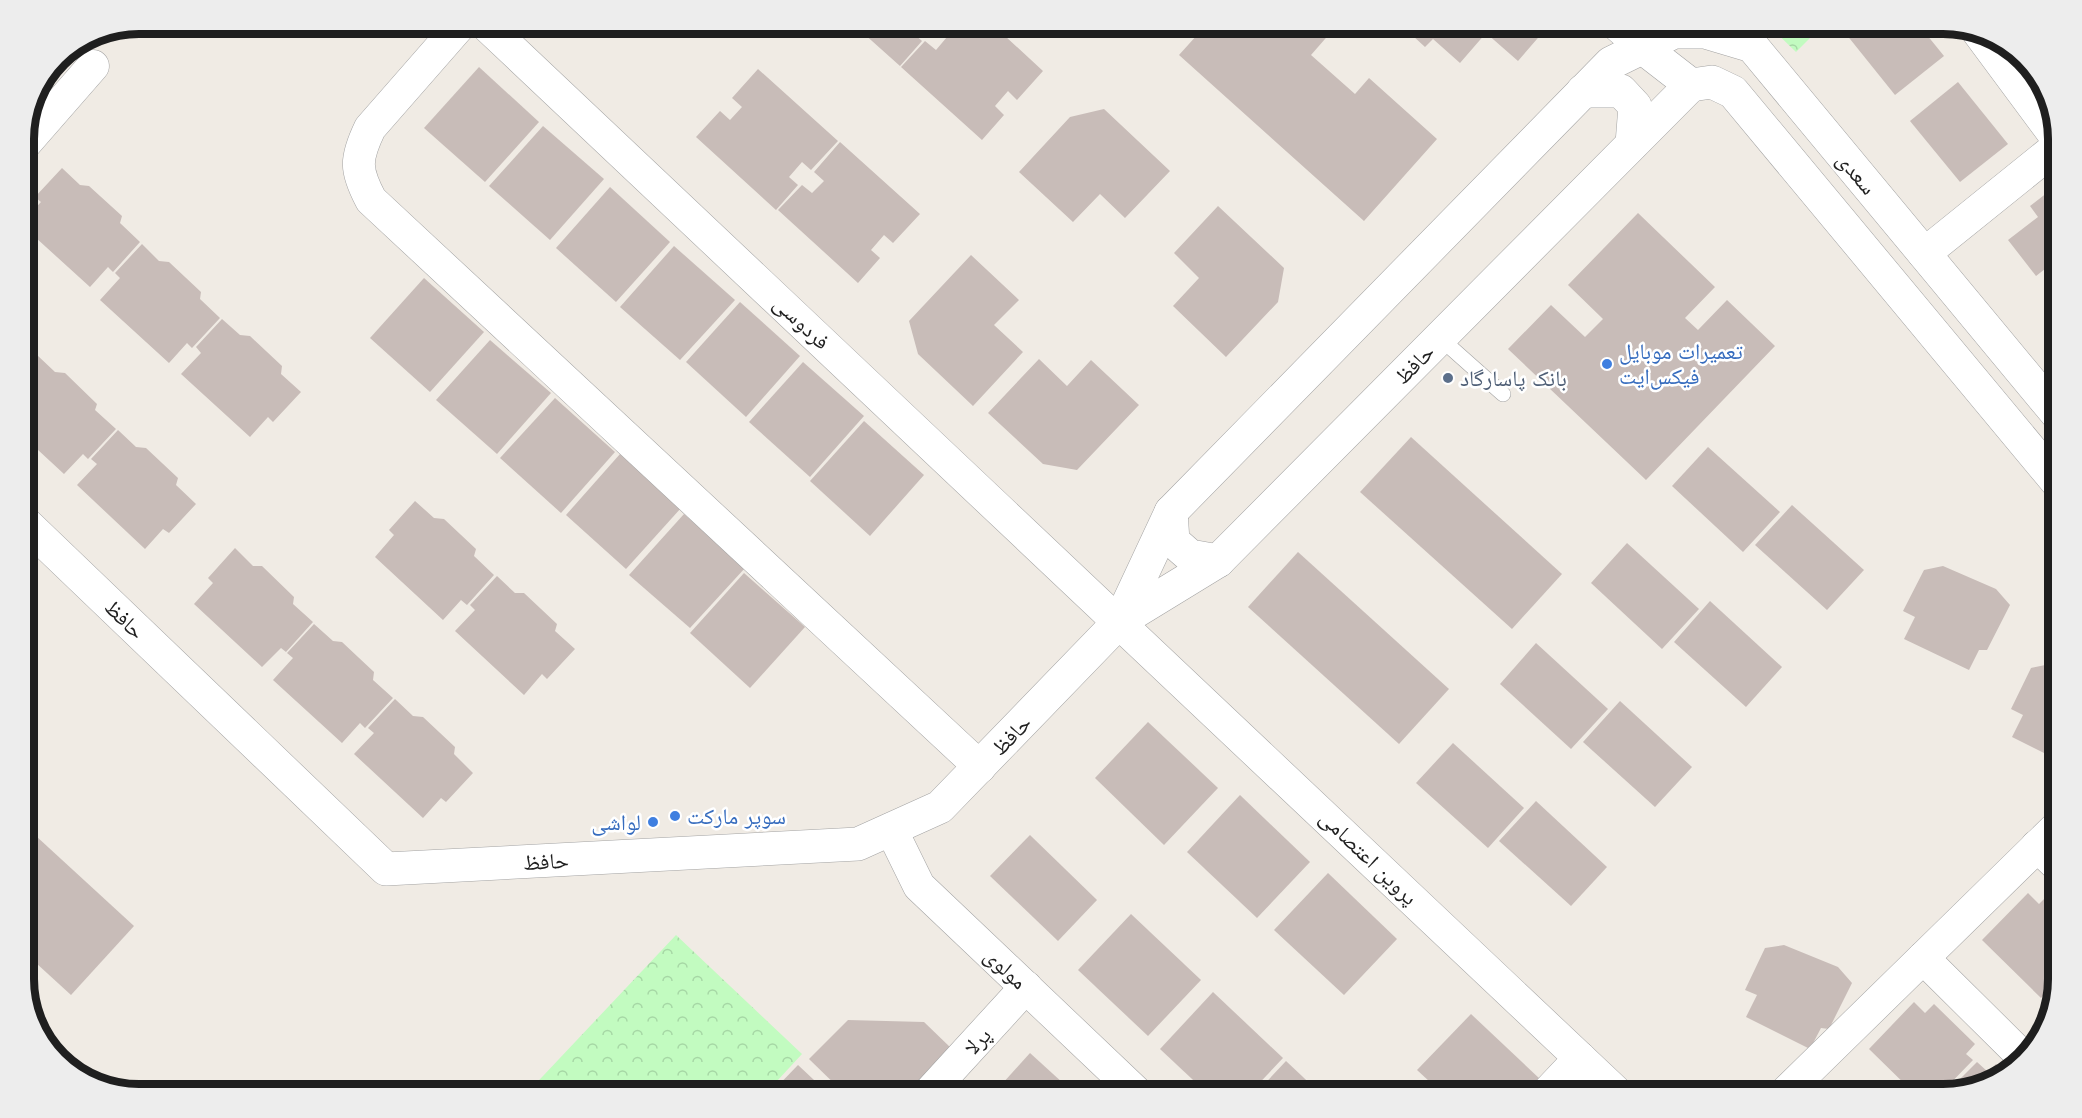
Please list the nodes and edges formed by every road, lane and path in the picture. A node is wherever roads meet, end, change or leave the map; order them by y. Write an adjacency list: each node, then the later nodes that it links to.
1 (452, 34): 25 (street)
2 (496, 34): 24 (street, فردوسی)
3 (1627, 34): 7 (street)
4 (1670, 34): 7 (street, سعدی)
5 (1712, 34): 16 (street, سعدی)
6 (1987, 44): 12 (street)
7 (1642, 48): 8 (street, سعدی); 10 (street)
8 (1611, 63): 11 (street, حافظ)
9 (93, 66): 13 (street)
10 (1691, 86): 14 (street, حافظ); 20 (street, سعدی)
11 (1583, 91): 14 (street); 21 (street, حافظ)
12 (2046, 123)
13 (35, 132)
14 (1632, 144): 17 (street, حافظ)
15 (2047, 155): 16 (street)
16 (1924, 254): 19 (street, سعدی)
17 (1440, 338): 18 (lane); 23 (street, حافظ)
18 (1503, 394)
19 (2047, 402)
20 (2047, 470)
21 (1171, 512): 23 (street); 24 (street, حافظ)
22 (35, 535): 26 (street, حافظ)
23 (1218, 561): 24 (street, حافظ)
24 (1120, 621): 25 (street, حافظ); 31 (street, پروین اعتصامی)
25 (980, 767): 26 (street, حافظ)
26 (891, 829): 29 (street, مولوی)
27 (2048, 849): 28 (street)
28 (1923, 958): 30 (street); 36 (street)
29 (1026, 987): 32 (street, پرلا); 33 (street, مولوی)
30 (2017, 1052)
31 (1580, 1058): 34 (street); 35 (street, پروین اعتصامی)
32 (937, 1084)
33 (1128, 1084)
34 (1555, 1084)
35 (1607, 1084)
36 (1804, 1084)

